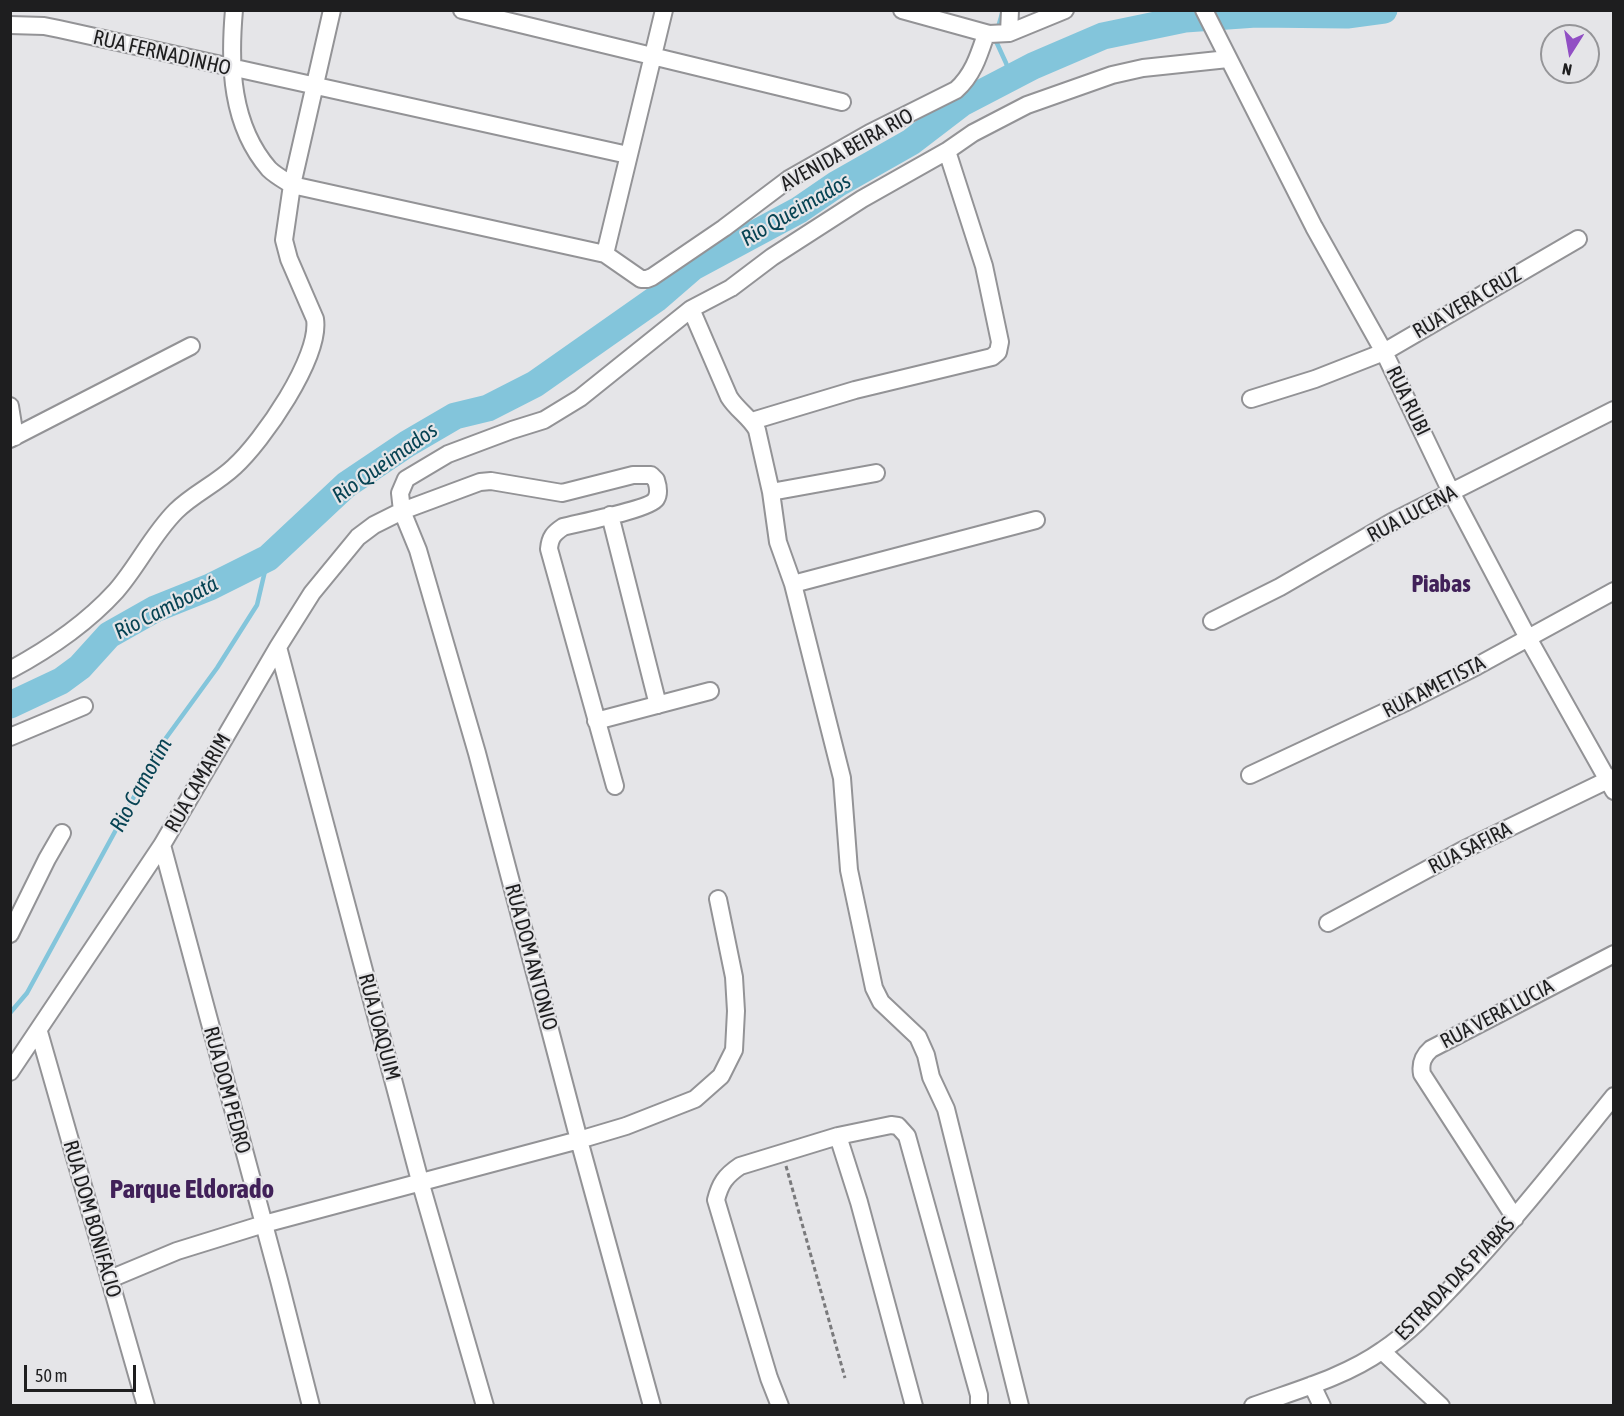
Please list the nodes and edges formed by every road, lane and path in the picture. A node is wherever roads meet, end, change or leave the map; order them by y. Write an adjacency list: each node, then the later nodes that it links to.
1 (234, 10): 13 (street)
2 (332, 10): 14 (street)
3 (462, 10): 12 (street)
4 (664, 10): 12 (street)
5 (902, 10): 10 (street)
6 (1010, 10): 10 (street)
7 (1065, 10): 10 (street)
8 (1204, 10): 11 (street, RUA RUBI)
9 (10, 25): 13 (street, RUA FERNADINHO)
10 (996, 34): 20 (street, AVENIDA BEIRA RIO)
11 (1224, 52): 16 (street); 23 (street, RUA RUBI)
12 (652, 57): 15 (street); 17 (street)
13 (231, 68): 14 (street, RUA FERNADINHO); 18 (street)
14 (314, 86): 17 (street, RUA FERNADINHO); 18 (street)
15 (842, 102)
16 (947, 151): 21 (street); 27 (street)
17 (628, 155): 20 (street)
18 (292, 185): 20 (street); 40 (street)
19 (1578, 238): 23 (street, RUA VERA CRUZ)
20 (604, 254)
21 (691, 309): 27 (street); 32 (street)
22 (191, 346): 28 (street)
23 (1384, 352): 24 (street, RUA VERA CRUZ); 31 (street, RUA RUBI)
24 (1251, 399)
25 (10, 405): 28 (street)
26 (1614, 410): 31 (street, RUA LUCENA)
27 (752, 421): 30 (street)
28 (13, 438)
29 (876, 473): 30 (street)
30 (771, 492): 35 (street)
31 (1451, 492): 37 (street, RUA LUCENA); 38 (street, RUA RUBI)
32 (402, 511): 33 (street, RUA CAMARIM); 39 (street, RUA CAMARIM); 59 (street, RUA DOM ANTONIO)
33 (610, 515): 42 (street); 44 (street)
34 (1036, 520): 35 (street)
35 (794, 584): 75 (street)
36 (1614, 591): 38 (street, RUA AMETISTA)
37 (1212, 621)
38 (1528, 638): 46 (street, RUA AMETISTA); 47 (street, RUA RUBI)
39 (278, 647): 50 (street, RUA CAMARIM); 61 (street, RUA JOAQUIM)
40 (10, 670)
41 (710, 691): 42 (street)
42 (658, 705): 44 (street)
43 (84, 706): 45 (street)
44 (596, 721): 48 (street)
45 (10, 737)
46 (1250, 775)
47 (1612, 783): 52 (street, RUA SAFIRA)
48 (615, 786)
49 (62, 833): 53 (street)
50 (162, 845): 55 (street, RUA CAMARIM); 63 (street, RUA DOM PEDRO)
51 (718, 899): 59 (street)
52 (1328, 923)
53 (10, 934)
54 (1614, 954): 62 (street, RUA VERA LUCIA)
55 (39, 1032): 56 (street, RUA CAMARIM); 64 (street, RUA DOM BONIFACIO)
56 (10, 1072)
57 (1614, 1096): 62 (street, ESTRADA DAS PIABAS)
58 (838, 1136): 60 (street); 73 (street); 74 (street)
59 (579, 1140): 61 (street); 71 (street, RUA DOM ANTONIO)
60 (783, 1152): 66 (path); 72 (street)
61 (420, 1181): 63 (street); 70 (street, RUA JOAQUIM)
62 (1515, 1218): 65 (street, ESTRADA DAS PIABAS)
63 (264, 1224): 64 (street); 69 (street, RUA DOM PEDRO)
64 (110, 1280): 68 (street, RUA DOM BONIFACIO)
65 (1382, 1351): 67 (street, ESTRADA DAS PIABAS); 78 (street)
66 (844, 1378)
67 (1312, 1385): 76 (street, ESTRADA DAS PIABAS); 77 (street)
68 (146, 1406)
69 (310, 1406)
70 (485, 1406)
71 (652, 1406)
72 (780, 1406)
73 (914, 1406)
74 (979, 1406)
75 (1020, 1406)
76 (1253, 1406)
77 (1322, 1406)
78 (1441, 1406)

